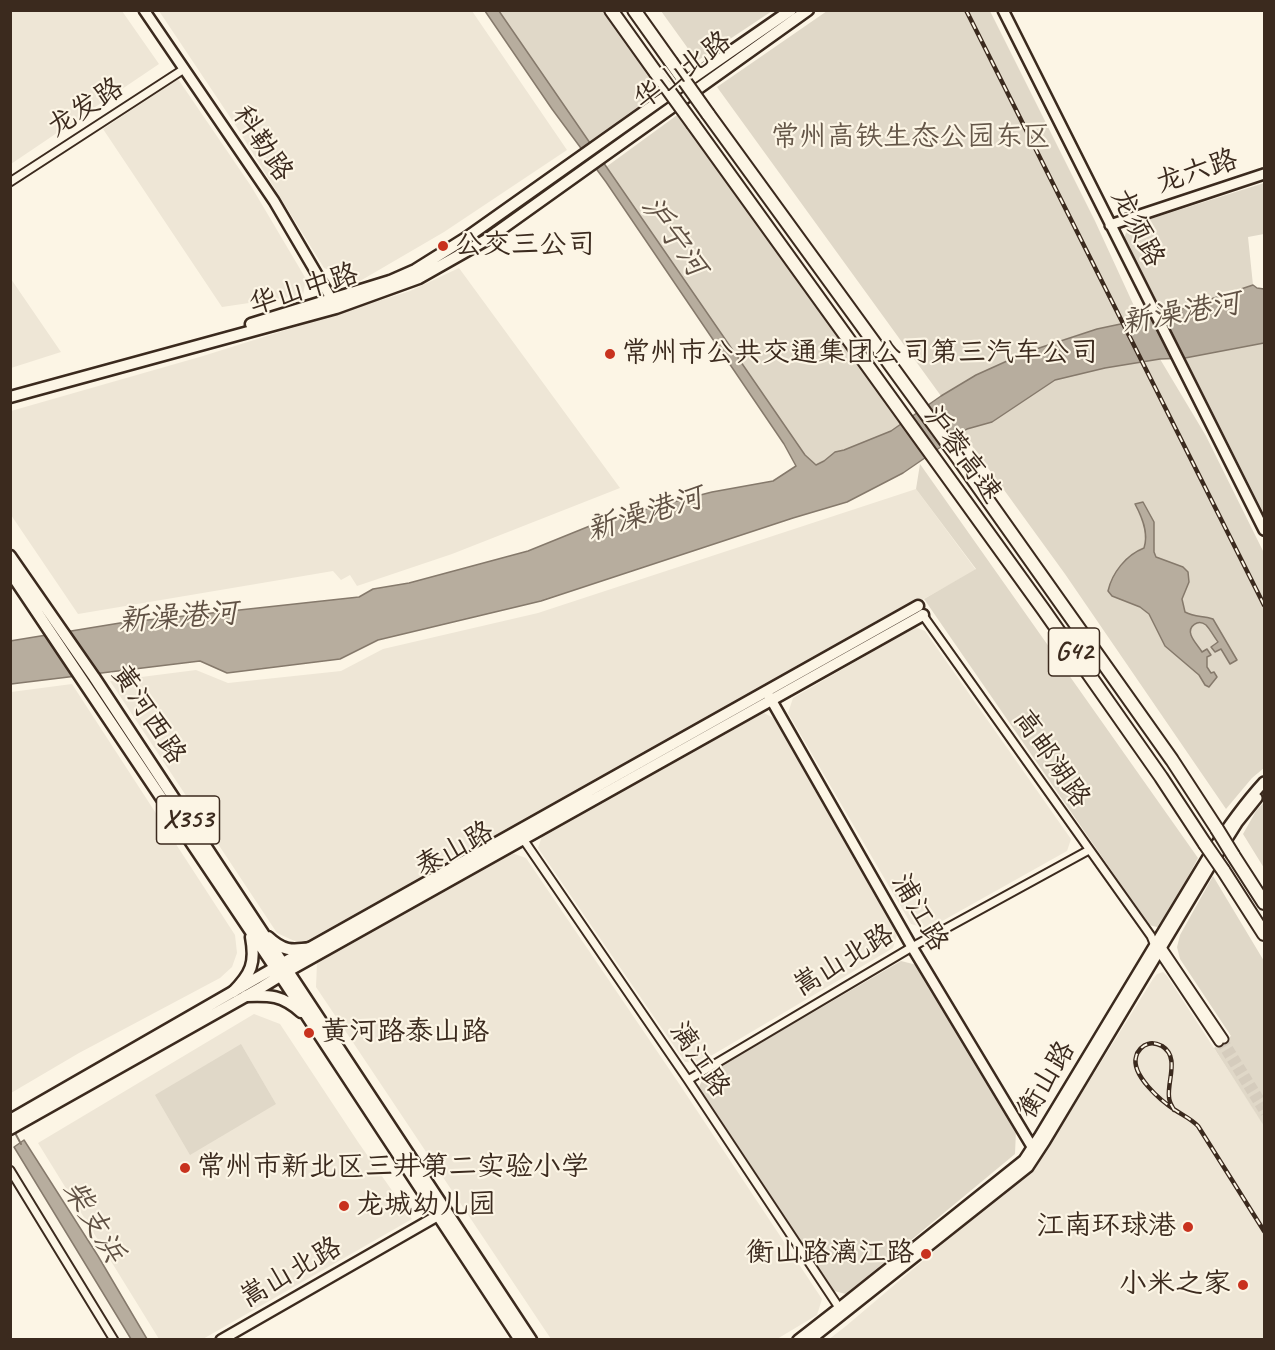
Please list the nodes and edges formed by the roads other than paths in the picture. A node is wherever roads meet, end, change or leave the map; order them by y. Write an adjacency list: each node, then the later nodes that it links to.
1 (144, 10): 7 (street, 科勒路)
2 (611, 10): 28 (highway, 沪蓉高速 / G42, bridge)
3 (634, 10): 26 (highway, 沪蓉高速 / G42, bridge)
4 (791, 10): 8 (main road, 华山北路)
5 (808, 10): 9 (main road, 华山北路)
6 (1003, 10): 12 (street, 龙须路)
7 (184, 69): 11 (street, 龙发路); 13 (street, 科勒路)
8 (579, 159): 13 (main road, 华山中路)
9 (585, 170): 13 (main road, 华山中路)
10 (1264, 174): 12 (street, 龙六路)
11 (10, 182)
12 (1110, 225): 16 (street, 龙须路)
13 (334, 304): 14 (main road, 华山中路); 15 (main road, 华山中路)
14 (10, 391)
15 (10, 397)
16 (1264, 530)
17 (10, 556): 20 (main road, 黄河西路 / X353)
18 (10, 572): 20 (main road, 黄河西路 / X353)
19 (921, 611): 21 (main road, 泰山路); 25 (street, 高邮湖路)
20 (55, 628): 27 (main road, 黄河西路 / X353)
21 (769, 696): 24 (main road, 泰山路); 30 (street, 浦江路)
22 (1264, 782): 29 (street, 衡山路)
23 (1264, 790): 29 (street, 衡山路)
24 (521, 835): 31 (main road, 泰山路); 32 (main road, 泰山路); 37 (street, 漓江路)
25 (1089, 850): 29 (street, 高邮湖路); 30 (street, 嵩山北路)
26 (1264, 903)
27 (255, 930): 31 (main road); 32 (main road, 黄河西路 / X353); 33 (main road)
28 (1264, 934)
29 (1157, 944): 36 (street, 高邮湖路); 41 (street, 衡山路)
30 (912, 947): 37 (street, 嵩山北路); 41 (street, 浦江路)
31 (311, 948): 32 (main road, 泰山路)
32 (282, 969): 33 (main road, 泰山路); 34 (main road, 泰山路); 35 (main road, X353); 43 (main road, X353)
33 (233, 992): 38 (main road, 泰山路)
34 (246, 996): 35 (main road); 38 (main road, 泰山路)
35 (308, 1018): 43 (main road, X353)
36 (1221, 1040)
37 (688, 1080): 44 (street, 漓江路)
38 (30, 1113): 39 (main road, 泰山路); 40 (main road, 泰山路)
39 (10, 1120)
40 (10, 1129)
41 (1035, 1151): 44 (street, 衡山路)
42 (10, 1170): 45 (street)
43 (442, 1213): 46 (street, 嵩山北路); 47 (main road, X353); 48 (main road, X353)
44 (841, 1311): 49 (street, 衡山路); 50 (street, 衡山路)
45 (114, 1340)
46 (220, 1340)
47 (520, 1340)
48 (531, 1340)
49 (798, 1340)
50 (810, 1340)

